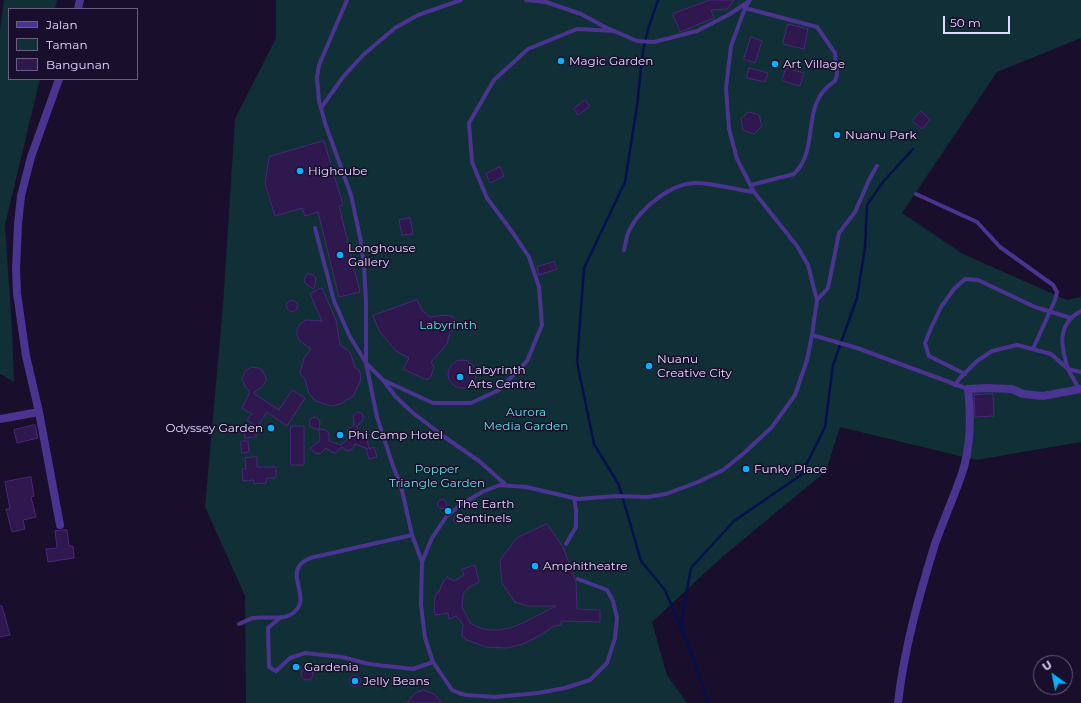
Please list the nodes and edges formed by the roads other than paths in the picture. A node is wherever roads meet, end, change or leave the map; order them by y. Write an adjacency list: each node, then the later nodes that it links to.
1 (346, 0): 8 (lane)
2 (461, 0): 8 (lane)
3 (526, 0): 6 (lane)
4 (750, 0): 5 (lane); 6 (lane)
5 (745, 8): 10 (lane); 10 (lane)
6 (615, 31): 25 (lane)
7 (59, 80): 29 (street)
8 (321, 108): 21 (lane)
9 (877, 166): 15 (lane)
10 (751, 185): 11 (lane)
11 (754, 192): 14 (lane); 15 (lane)
12 (916, 194): 16 (lane)
13 (315, 228): 21 (lane)
14 (624, 250)
15 (817, 300): 19 (lane)
16 (1049, 312): 18 (lane); 20 (lane); 24 (lane)
17 (1081, 312): 18 (lane)
18 (1071, 318): 22 (lane)
19 (812, 335): 26 (lane); 32 (lane)
20 (1033, 349): 22 (lane); 24 (lane)
21 (366, 363): 25 (lane); 34 (lane)
22 (1068, 369): 23 (lane); 28 (lane)
23 (1081, 372)
24 (965, 374): 26 (lane)
25 (383, 380): 31 (lane)
26 (955, 385): 27 (lane)
27 (968, 389): 28 (street); 41 (street)
28 (1080, 389)
29 (39, 412): 30 (street); 33 (street)
30 (0, 419)
31 (506, 485): 32 (lane); 36 (lane)
32 (574, 498): 35 (lane)
33 (60, 525)
34 (412, 535): 36 (lane); 38 (lane)
35 (566, 544)
36 (422, 562): 40 (lane)
37 (578, 579): 40 (lane)
38 (281, 617): 39 (lane); 40 (lane)
39 (239, 624)
40 (433, 662)
41 (898, 703)

